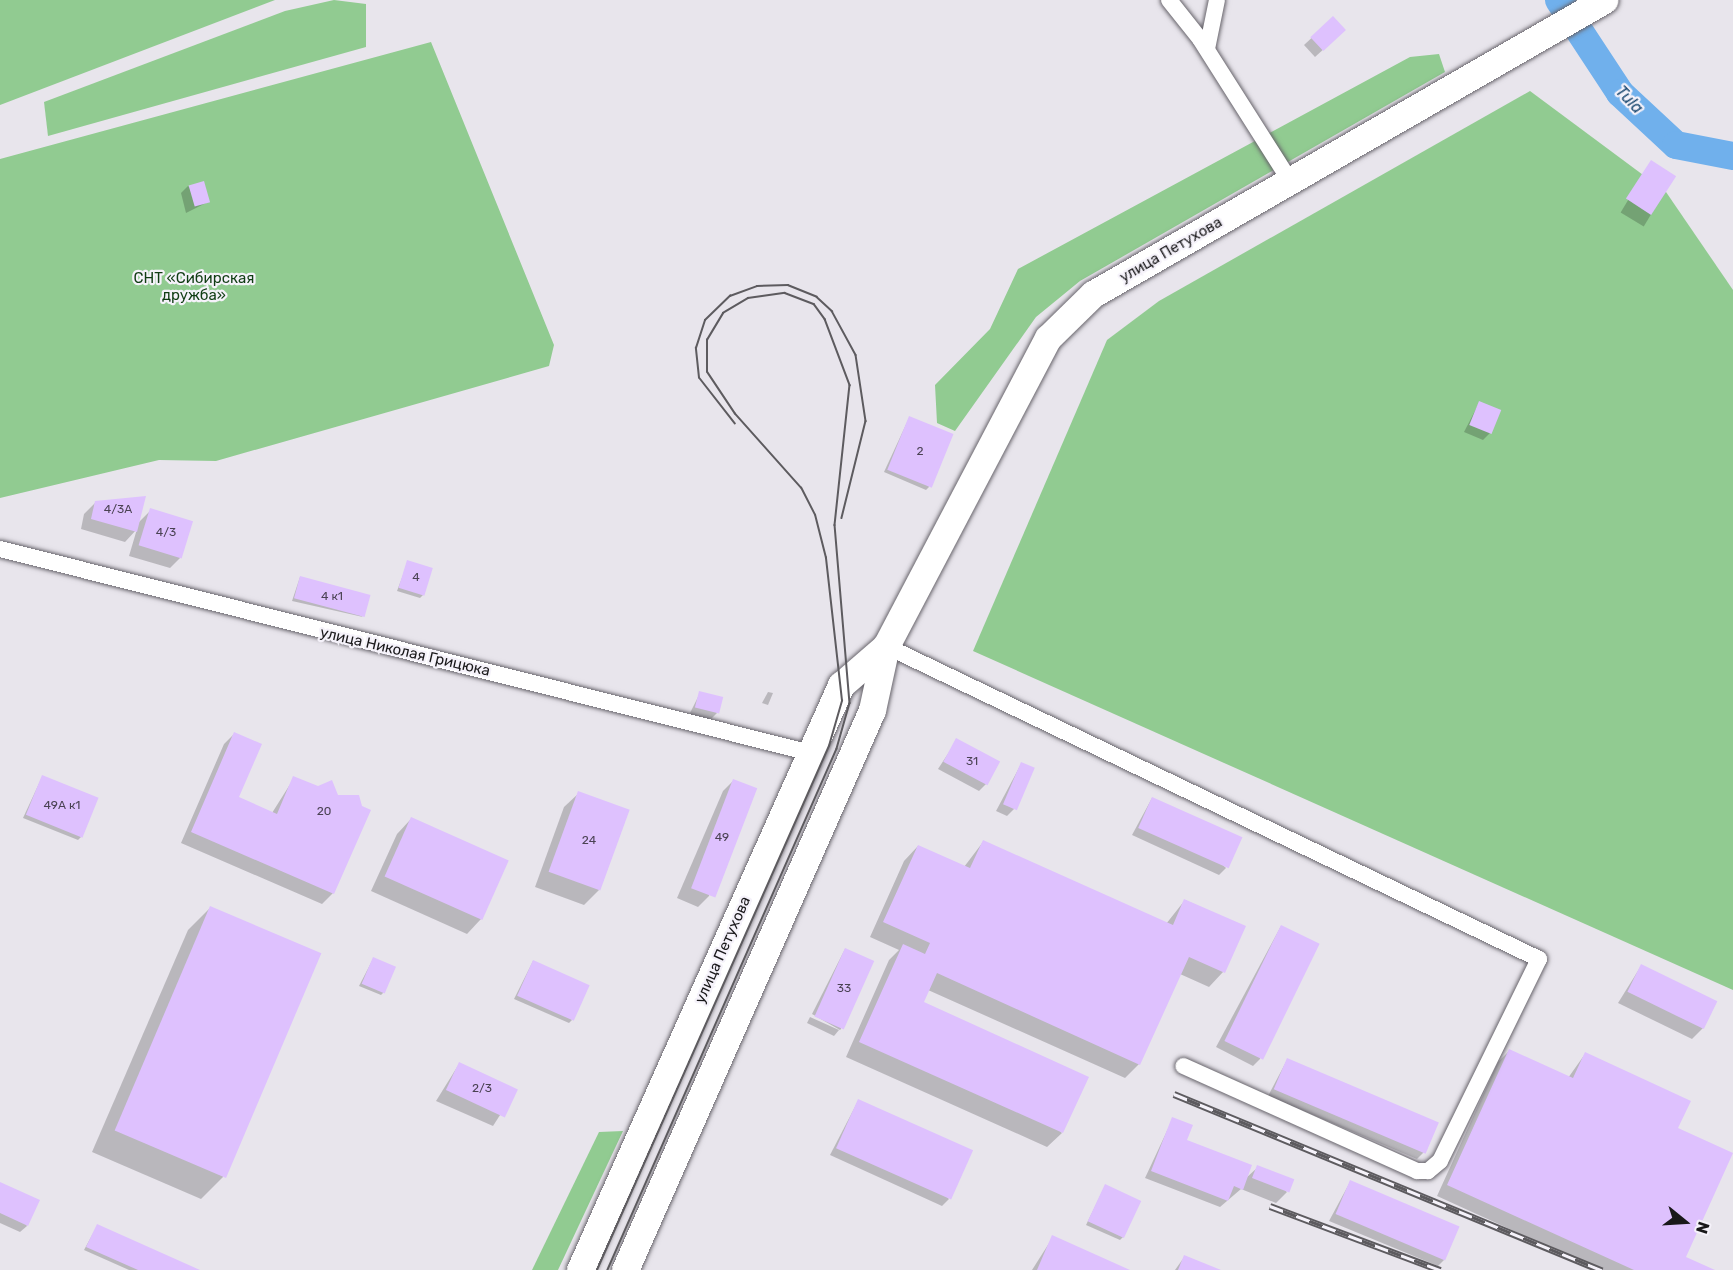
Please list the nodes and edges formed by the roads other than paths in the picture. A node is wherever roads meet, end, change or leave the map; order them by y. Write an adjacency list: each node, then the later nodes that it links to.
1 (1169, 0): 4 (street)
2 (1217, 0): 4 (street)
3 (1604, 0): 5 (highway, улица Петухова)
4 (1207, 49): 5 (street)
5 (1290, 181): 7 (highway, улица Петухова)
6 (0, 549): 8 (street, улица Николая Грицюка)
7 (886, 646): 8 (highway, улица Петухова); 9 (street); 11 (highway, улица Петухова)
8 (811, 753): 10 (highway, улица Петухова)
9 (1183, 1066)
10 (580, 1270)
11 (625, 1270)

